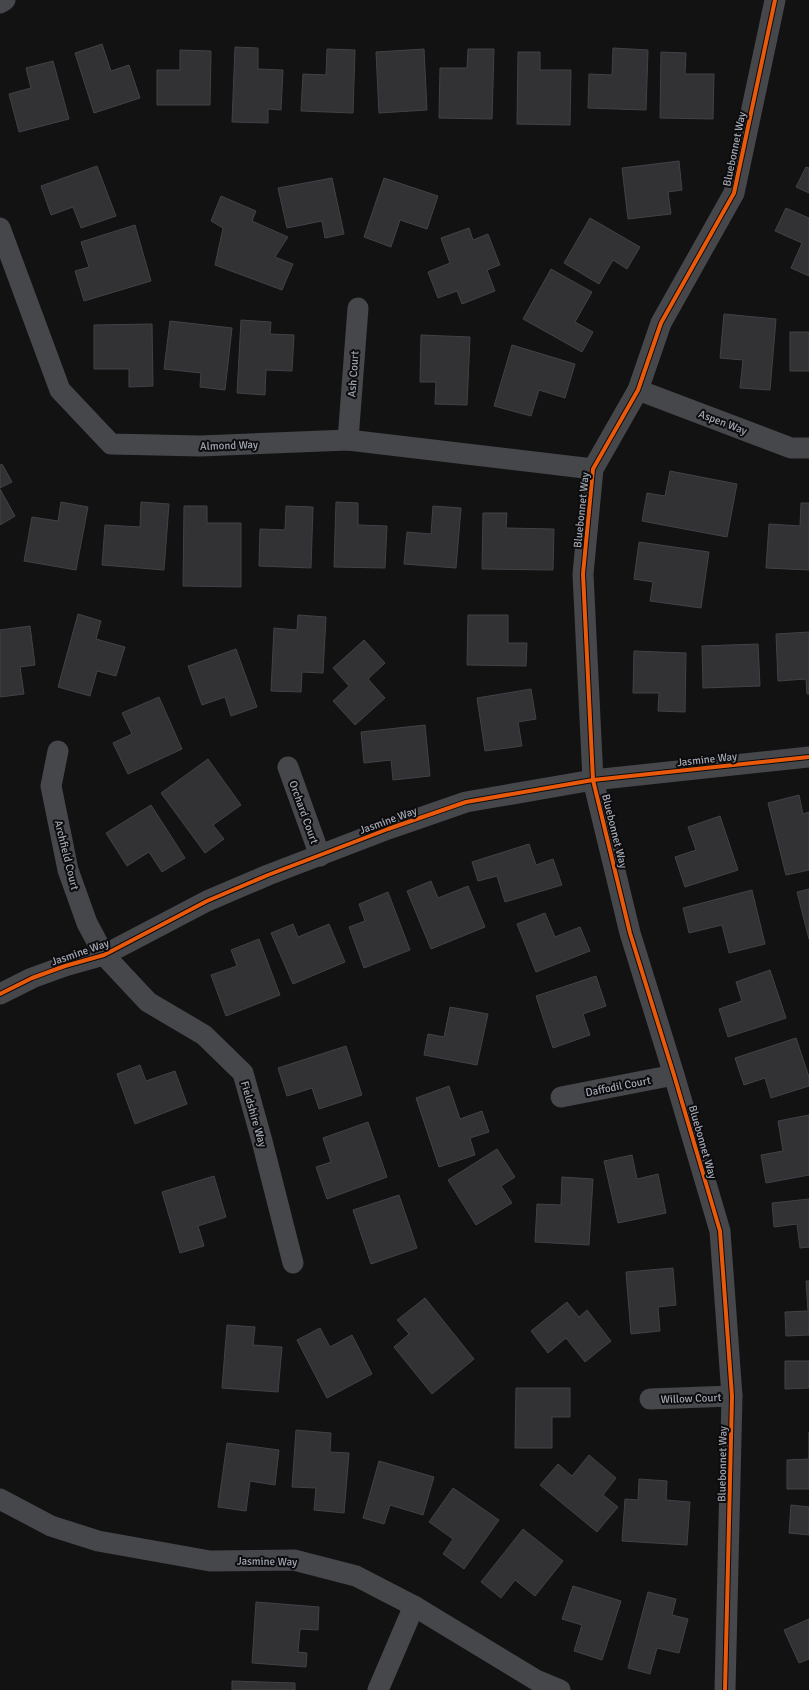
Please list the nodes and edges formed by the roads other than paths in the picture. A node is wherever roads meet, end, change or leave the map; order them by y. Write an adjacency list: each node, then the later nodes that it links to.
1 (5, 0): 3 (street)
2 (775, 0): 6 (street, Bluebonnet Way)
3 (0, 3)
4 (0, 228): 7 (street, Almond Way)
5 (358, 308): 7 (street, Ash Court)
6 (638, 390): 8 (street, Aspen Way); 9 (street, Bluebonnet Way)
7 (348, 440): 9 (street, Almond Way)
8 (809, 448)
9 (593, 469): 13 (street, Bluebonnet Way)
10 (58, 751): 15 (street, Archfield Court)
11 (809, 757): 13 (street, Jasmine Way)
12 (288, 767): 14 (street, Orchard Court)
13 (593, 780): 14 (street, Jasmine Way); 17 (street, Bluebonnet Way)
14 (320, 856): 15 (street, Jasmine Way)
15 (104, 955): 16 (street, Jasmine Way); 19 (street, Fieldshire Way)
16 (0, 994)
17 (674, 1075): 18 (street, Daffodil Court); 20 (street, Bluebonnet Way)
18 (561, 1097)
19 (293, 1263)
20 (732, 1396): 21 (street, Willow Court); 26 (street, Bluebonnet Way)
21 (650, 1399)
22 (0, 1499): 23 (street, Jasmine Way)
23 (414, 1606): 24 (street); 25 (street, Jasmine Way)
24 (378, 1690)
25 (560, 1690)
26 (725, 1690)

